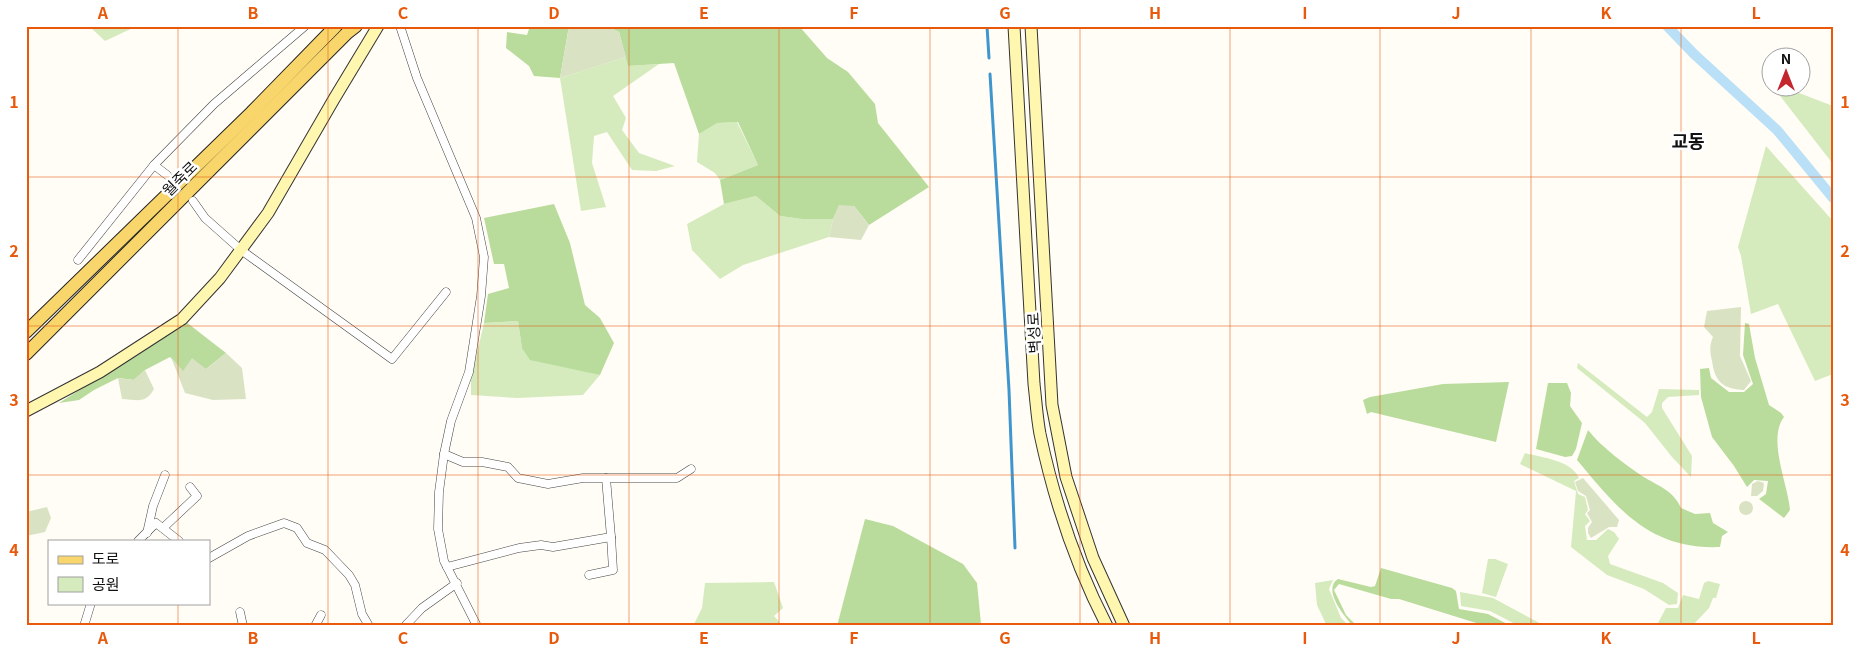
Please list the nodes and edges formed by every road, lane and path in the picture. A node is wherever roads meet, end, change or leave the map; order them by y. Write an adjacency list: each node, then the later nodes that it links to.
1 (305, 26): 8 (street)
2 (336, 26): 14 (main road, 월죽로)
3 (356, 26): 15 (main road, 월죽로)
4 (378, 26): 11 (main road)
5 (400, 26): 17 (street)
6 (1014, 26): 40 (main road, 벽성로)
7 (1030, 26): 41 (main road, 벽성로)
8 (154, 165): 9 (street); 12 (street)
9 (167, 175)
10 (193, 201): 11 (street)
11 (241, 250): 13 (street); 16 (main road)
12 (78, 260)
13 (446, 292)
14 (26, 332)
15 (26, 354)
16 (26, 411)
17 (444, 454): 20 (street); 28 (street)
18 (691, 469): 20 (street)
19 (165, 476): 23 (street)
20 (606, 478): 24 (street)
21 (190, 487): 22 (street)
22 (163, 528): 23 (street); 26 (street)
23 (147, 533): 25 (street)
24 (611, 537): 28 (street); 29 (street)
25 (139, 540)
26 (178, 540)
27 (210, 557): 37 (street)
28 (447, 567): 30 (street)
29 (589, 575)
30 (457, 583): 38 (street); 39 (street)
31 (91, 604): 34 (street)
32 (240, 612): 35 (street)
33 (321, 616): 36 (street)
34 (84, 626)
35 (243, 626)
36 (315, 626)
37 (368, 626)
38 (405, 626)
39 (477, 626)
40 (1107, 626)
41 (1124, 626)

